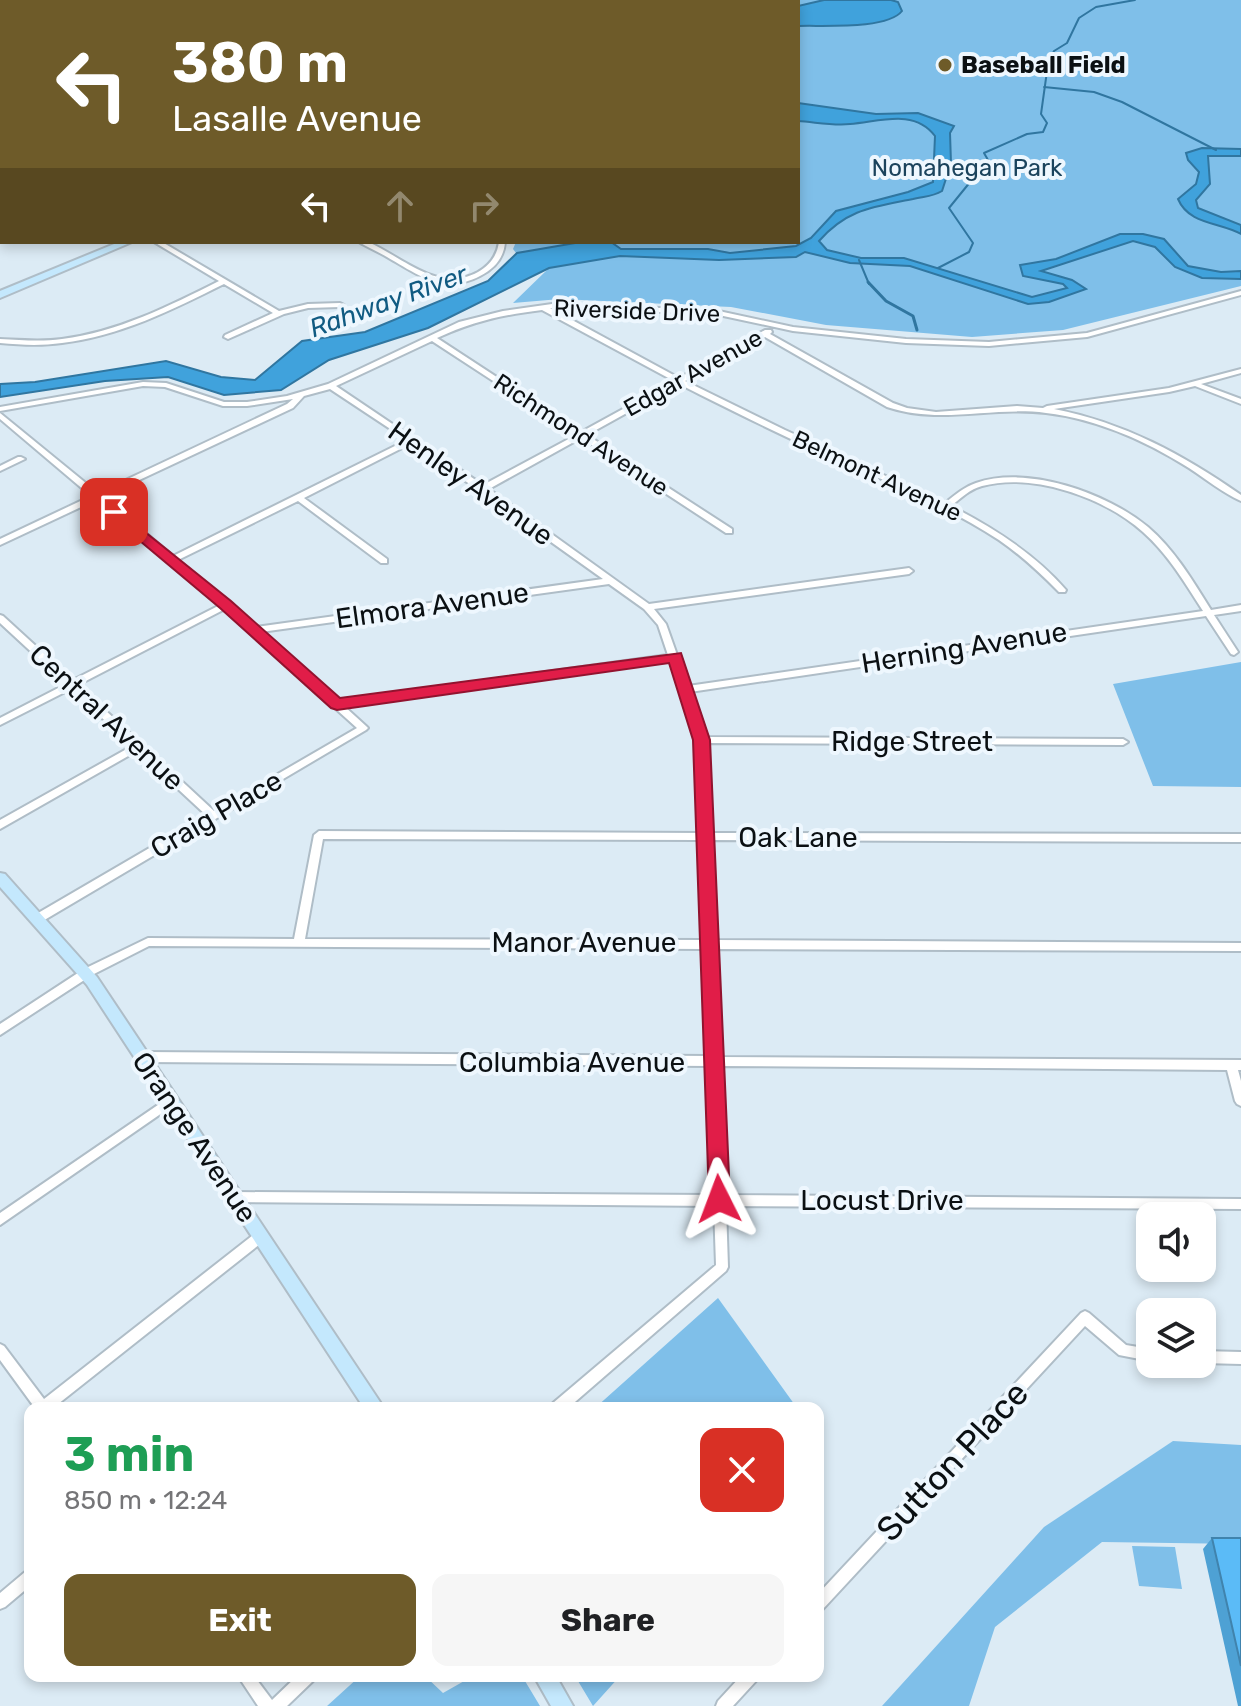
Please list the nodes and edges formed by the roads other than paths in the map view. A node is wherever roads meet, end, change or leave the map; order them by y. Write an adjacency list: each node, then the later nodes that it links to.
1 (122, 244): 7 (street)
2 (160, 244): 5 (street)
3 (368, 244): 4 (street)
4 (502, 244)
5 (223, 282): 10 (street); 15 (street)
6 (1241, 293): 11 (street, Riverside Drive)
7 (0, 295)
8 (340, 305): 10 (street)
9 (543, 307): 11 (street, Riverside Drive); 14 (street, Riverside Drive); 17 (street, Belmont Avenue)
10 (276, 312): 13 (street)
11 (777, 326): 12 (street, Edgar Avenue)
12 (765, 334): 17 (street, Edgar Avenue); 23 (street)
13 (228, 337)
14 (432, 338): 19 (street, Riverside Drive); 25 (street, Richmond Avenue)
15 (0, 341)
16 (1241, 371): 18 (street)
17 (680, 381): 25 (street, Edgar Avenue); 33 (street, Belmont Avenue)
18 (1196, 384): 21 (street); 23 (street)
19 (331, 386): 20 (street, Riverside Drive); 26 (street, Henley Avenue)
20 (300, 396): 22 (street, Riverside Drive); 30 (street)
21 (1241, 402)
22 (0, 409)
23 (1033, 409): 32 (street)
24 (0, 415): 30 (street)
25 (581, 435): 29 (street, Edgar Avenue); 34 (street, Richmond Avenue)
26 (411, 441): 29 (street, Henley Avenue); 31 (street)
27 (21, 459): 28 (street)
28 (0, 469)
29 (483, 489): 39 (street, Henley Avenue)
30 (94, 496): 35 (street); 36 (street)
31 (298, 497): 36 (street); 37 (street)
32 (1241, 499)
33 (947, 505): 40 (street, Belmont Avenue); 44 (street)
34 (729, 531)
35 (0, 542)
36 (172, 560): 41 (street)
37 (384, 561)
38 (909, 571): 42 (street)
39 (610, 581): 42 (street, Henley Avenue); 46 (street, Elmora Avenue)
40 (1062, 590)
41 (226, 605): 46 (street); 49 (street)
42 (647, 607): 48 (street)
43 (1241, 608): 44 (street, Herning Avenue)
44 (1207, 612): 47 (street); 50 (street, Herning Avenue)
45 (2, 622): 49 (street, Central Avenue)
46 (254, 630): 51 (street)
47 (1234, 652)
48 (675, 657): 50 (street); 51 (street)
49 (72, 685): 52 (street); 55 (street, Central Avenue)
50 (686, 689): 53 (street)
51 (337, 704): 56 (street, Craig Place)
52 (0, 722)
53 (702, 740): 54 (street, Ridge Street); 58 (street)
54 (1123, 742)
55 (139, 746): 56 (street, Central Avenue); 57 (street)
56 (213, 816): 61 (street, Craig Place)
57 (0, 825)
58 (706, 836): 59 (street, Oak Lane); 62 (street, Oak Lane); 63 (street)
59 (1241, 838)
60 (0, 878): 61 (street, Orange Avenue)
61 (37, 919): 65 (street, Orange Avenue)
62 (299, 941): 63 (street, Manor Avenue); 65 (street, Manor Avenue)
63 (708, 943): 64 (street, Manor Avenue); 68 (street)
64 (1241, 947)
65 (85, 974): 66 (street, Manor Avenue); 67 (street, Orange Avenue)
66 (0, 1030)
67 (142, 1057): 68 (street, Columbia Avenue); 70 (street, Orange Avenue)
68 (713, 1063): 69 (street, Columbia Avenue); 73 (street)
69 (1236, 1065): 71 (street)
70 (171, 1101): 72 (street, Orange Avenue); 75 (street)
71 (1241, 1101)
72 (235, 1197): 73 (street, Locust Drive); 76 (street, Orange Avenue)
73 (719, 1199): 74 (street, Locust Drive); 84 (street)
74 (1241, 1204)
75 (0, 1220)
76 (261, 1236): 82 (street); 83 (street, Orange Avenue)
77 (0, 1350): 81 (street)
78 (1136, 1353): 86 (street, Sutton Place)
79 (1216, 1357): 80 (street)
80 (1241, 1358)
81 (39, 1402)
82 (51, 1402)
83 (371, 1402)
84 (565, 1402)
85 (24, 1582): 87 (street)
86 (824, 1598)
87 (0, 1602)
88 (249, 1682): 92 (street)
89 (302, 1682): 93 (street)
90 (548, 1682): 94 (street)
91 (745, 1682): 95 (street)
92 (267, 1706)
93 (276, 1706)
94 (563, 1706)
95 (723, 1706)

